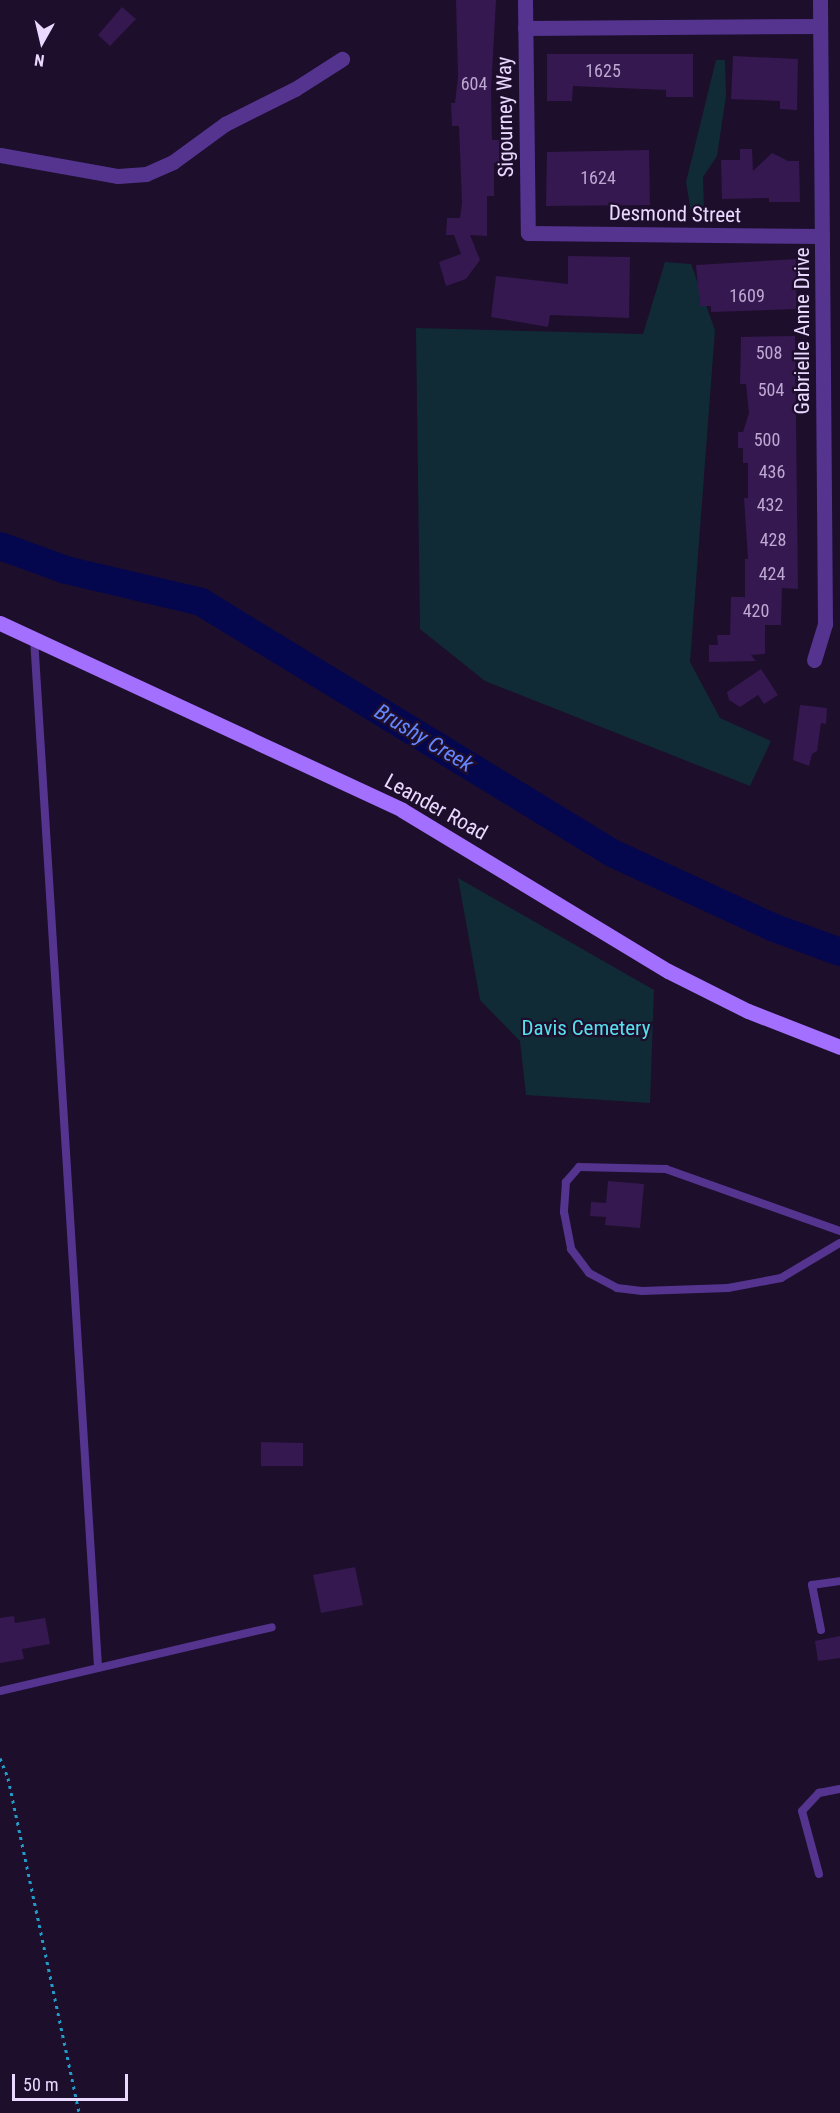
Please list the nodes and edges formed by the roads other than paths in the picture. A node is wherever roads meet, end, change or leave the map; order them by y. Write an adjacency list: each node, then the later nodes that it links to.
1 (525, 0): 4 (street, Sigourney Way)
2 (820, 0): 3 (street, Gabrielle Anne Drive)
3 (820, 26): 4 (street); 8 (street, Gabrielle Anne Drive)
4 (525, 28): 7 (street, Sigourney Way)
5 (342, 59): 6 (street)
6 (0, 155)
7 (528, 233): 8 (street, Desmond Street)
8 (822, 236): 11 (street, Gabrielle Anne Drive)
9 (0, 623): 10 (main road, Leander Road)
10 (34, 638): 12 (main road, Leander Road); 18 (lane)
11 (814, 660)
12 (840, 1047)
13 (840, 1232): 14 (lane)
14 (840, 1243)
15 (840, 1581): 17 (lane)
16 (272, 1628): 18 (lane)
17 (821, 1630)
18 (98, 1667): 19 (lane)
19 (0, 1691)
20 (840, 1789): 21 (lane)
21 (819, 1874)

